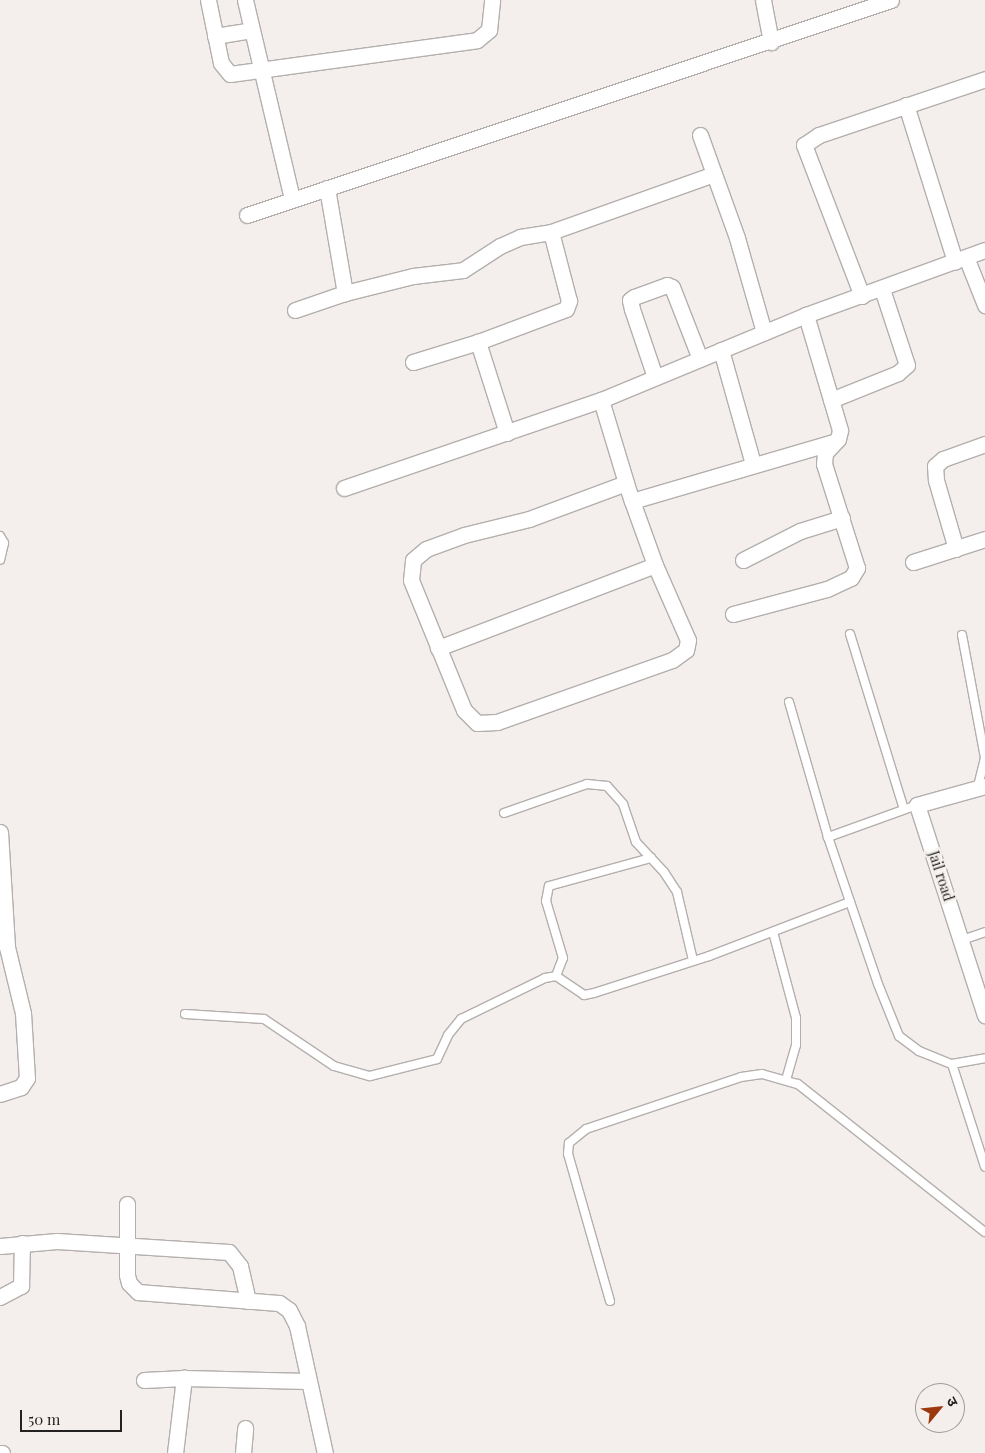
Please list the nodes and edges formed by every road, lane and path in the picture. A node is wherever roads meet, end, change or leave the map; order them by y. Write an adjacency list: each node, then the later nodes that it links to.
1 (208, 0): 7 (street)
2 (245, 0): 6 (street)
3 (492, 0): 9 (street)
4 (763, 0): 8 (street)
5 (891, 0): 8 (street)
6 (252, 30): 7 (street); 9 (street)
7 (215, 36): 9 (street)
8 (771, 42): 14 (street)
9 (261, 68): 15 (street)
10 (985, 80): 11 (street)
11 (906, 105): 19 (street); 22 (street)
12 (700, 134): 13 (street)
13 (714, 174): 17 (street); 26 (street)
14 (326, 188): 15 (street); 21 (street)
15 (292, 199): 16 (street)
16 (247, 215)
17 (551, 232): 21 (street); 27 (street)
18 (985, 250): 19 (street)
19 (961, 259): 20 (street); 23 (street)
20 (882, 289): 22 (street); 33 (street)
21 (345, 293): 24 (street)
22 (862, 296): 25 (street)
23 (985, 304)
24 (295, 310)
25 (806, 314): 26 (street); 33 (street)
26 (764, 332): 28 (street)
27 (478, 342): 30 (street); 34 (street)
28 (721, 350): 29 (street); 37 (street)
29 (700, 359): 31 (street); 31 (street)
30 (413, 362)
31 (655, 377): 32 (street)
32 (601, 400): 34 (street); 38 (street)
33 (831, 400): 35 (street)
34 (507, 433): 39 (street)
35 (834, 442): 37 (street); 41 (street)
36 (985, 444): 44 (street)
37 (753, 464): 40 (street)
38 (626, 482): 40 (street); 52 (street)
39 (344, 488)
40 (632, 501): 48 (street)
41 (842, 518): 46 (street); 49 (street)
42 (0, 536): 45 (lane)
43 (985, 539): 44 (street)
44 (956, 549): 47 (street)
45 (0, 560)
46 (743, 560)
47 (913, 562)
48 (655, 565): 52 (street); 52 (street)
49 (733, 614)
50 (850, 634): 56 (lane)
51 (962, 635): 54 (lane)
52 (438, 648)
53 (789, 702): 59 (lane)
54 (984, 741): 55 (lane)
55 (981, 787): 56 (street)
56 (911, 807): 59 (lane); 64 (street, Jail road)
57 (504, 813): 60 (lane)
58 (0, 832): 72 (street)
59 (828, 837): 61 (lane)
60 (651, 858): 65 (lane); 66 (lane)
61 (850, 902): 62 (lane); 70 (lane)
62 (773, 932): 65 (lane); 71 (lane)
63 (985, 932): 64 (lane)
64 (962, 940): 68 (street, Jail road)
65 (694, 960): 66 (lane)
66 (556, 976): 67 (lane)
67 (185, 1014)
68 (985, 1015)
69 (985, 1058): 70 (lane)
70 (952, 1064): 73 (lane)
71 (786, 1080): 75 (lane); 81 (lane)
72 (0, 1094)
73 (985, 1167)
74 (127, 1204): 77 (street)
75 (985, 1232)
76 (22, 1243): 77 (street); 78 (street); 79 (street)
77 (127, 1245): 80 (street); 80 (street)
78 (0, 1246)
79 (0, 1297)
80 (248, 1301): 84 (street)
81 (610, 1301)
82 (184, 1378): 83 (street); 84 (street); 86 (street)
83 (144, 1380)
84 (307, 1381): 88 (street)
85 (245, 1428): 87 (street)
86 (175, 1453)
87 (243, 1453)
88 (325, 1453)

